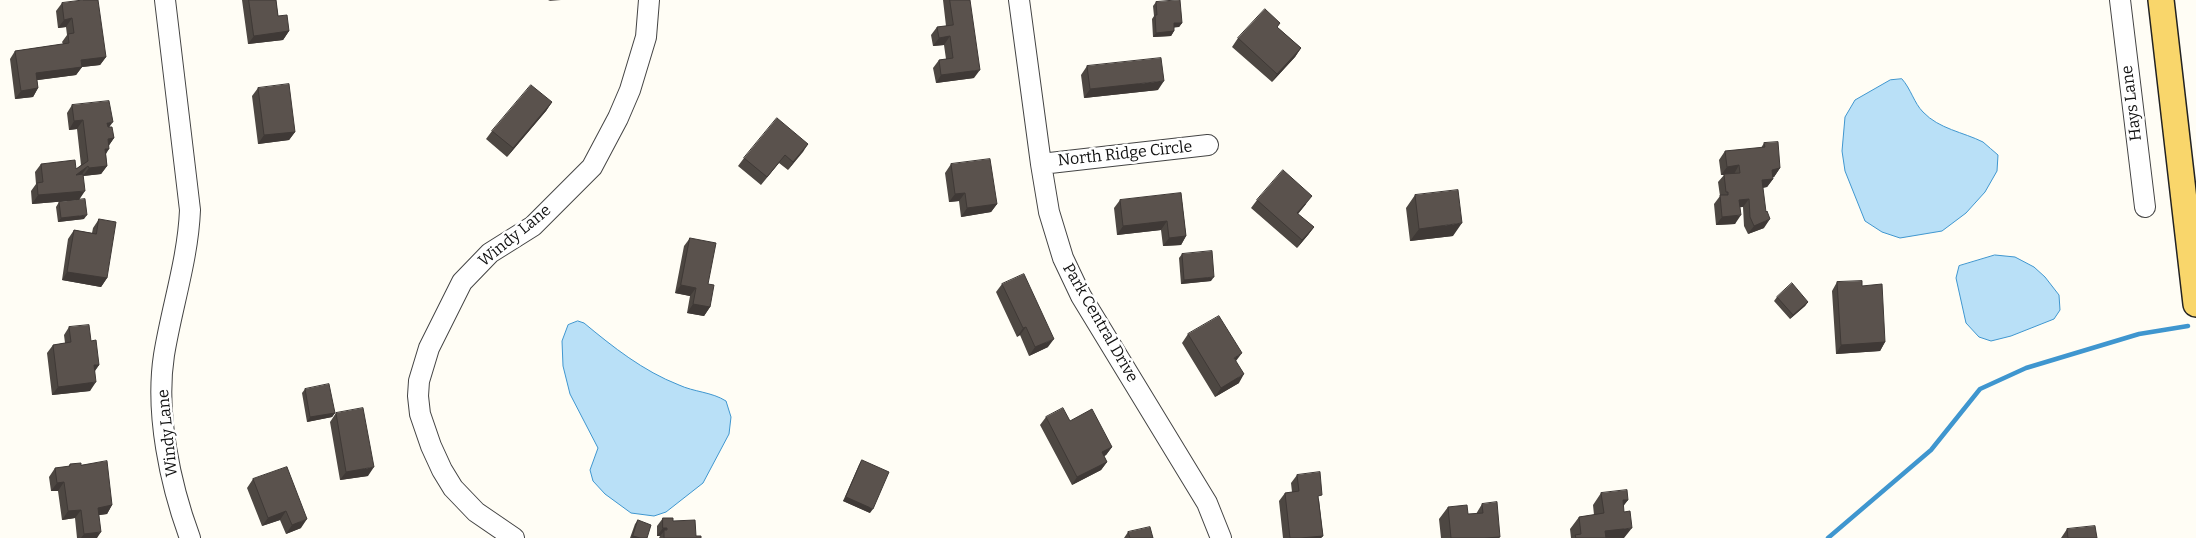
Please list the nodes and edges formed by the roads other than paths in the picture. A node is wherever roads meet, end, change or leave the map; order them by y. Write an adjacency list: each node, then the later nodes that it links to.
1 (165, 0): 10 (street, Windy Lane)
2 (649, 0): 11 (street, Windy Lane)
3 (1019, 0): 7 (street, Park Central Drive)
4 (2120, 0): 8 (street, Hays Lane)
5 (2161, 0): 9 (main road)
6 (1208, 145): 7 (street, North Ridge Circle)
7 (1041, 164): 12 (street, Park Central Drive)
8 (2145, 207)
9 (2196, 304)
10 (190, 538)
11 (514, 538)
12 (1221, 538)

